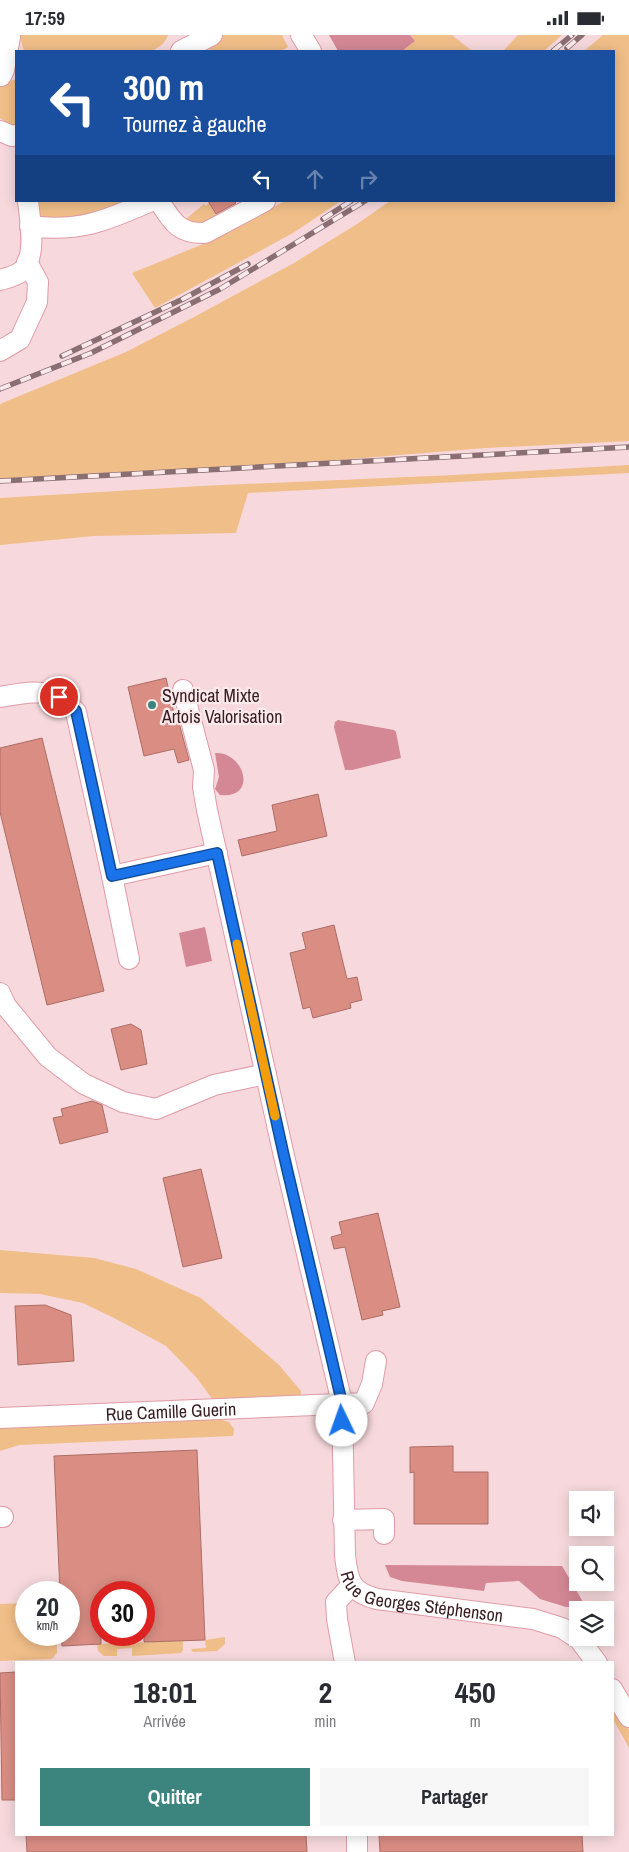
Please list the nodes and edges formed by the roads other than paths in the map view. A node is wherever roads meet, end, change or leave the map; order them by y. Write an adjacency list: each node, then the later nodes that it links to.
1 (212, 35): 4 (street)
2 (301, 35): 5 (street)
3 (12, 41): 6 (street)
4 (183, 50)
5 (310, 50)
6 (6, 75)
7 (0, 131): 8 (street)
8 (15, 135)
9 (28, 202): 13 (street)
10 (149, 202): 13 (street)
11 (160, 202): 12 (street)
12 (263, 202)
13 (30, 226): 14 (street)
14 (27, 261): 15 (street); 16 (street)
15 (0, 280)
16 (0, 351)
17 (183, 690): 19 (street, Rue Georges Stéphenson)
18 (0, 697): 20 (street)
19 (217, 853): 20 (street); 23 (street, Rue Georges Stéphenson)
20 (112, 876): 21 (street)
21 (129, 959)
22 (0, 993): 23 (street)
23 (266, 1075): 25 (street, Rue Georges Stéphenson)
24 (376, 1361): 25 (street, Rue Camille Guerin)
25 (342, 1403): 26 (street, Rue Camille Guerin); 27 (street, Rue Georges Stéphenson)
26 (0, 1418)
27 (343, 1520): 28 (street); 29 (street, Rue Georges Stéphenson)
28 (384, 1533)
29 (352, 1586): 30 (street); 31 (street, Rue Georges Stéphenson)
30 (345, 1661)
31 (596, 1661)
32 (614, 1692): 33 (street)
33 (629, 1717)
34 (357, 1836): 35 (street)
35 (358, 1852)

